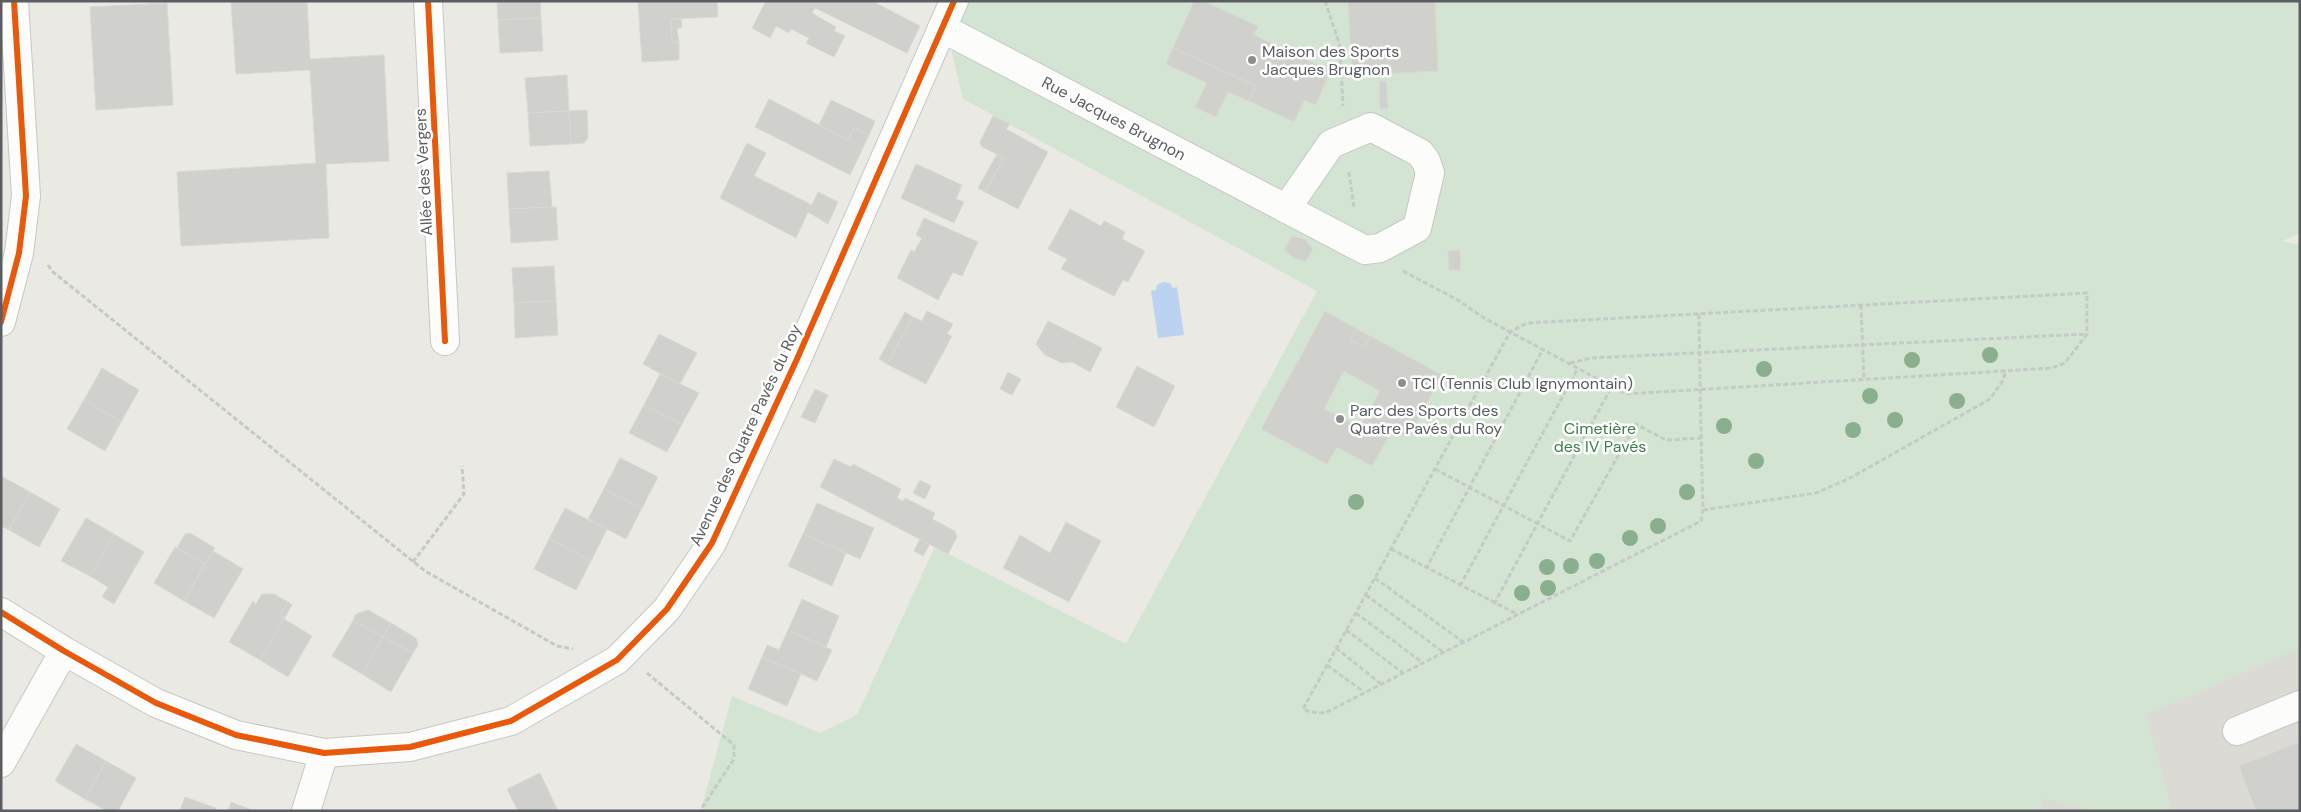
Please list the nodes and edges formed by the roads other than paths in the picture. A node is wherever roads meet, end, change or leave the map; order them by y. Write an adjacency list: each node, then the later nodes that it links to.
1 (14, 1): 6 (street)
2 (428, 1): 7 (street, Allée des Vergers)
3 (954, 1): 4 (street, Avenue des Quatre Pavés du Roy)
4 (942, 28): 5 (street, Rue Jacques Brugnon); 12 (street, Avenue des Quatre Pavés du Roy)
5 (1286, 209): 5 (street, Rue Jacques Brugnon)
6 (2, 317)
7 (445, 341)
8 (1, 612): 9 (street, Avenue des Quatre Pavés du Roy)
9 (64, 651): 12 (street, Avenue des Quatre Pavés du Roy); 13 (street)
10 (2300, 706): 11 (street)
11 (2237, 731)
12 (324, 753): 14 (street)
13 (1, 763)
14 (306, 811)

